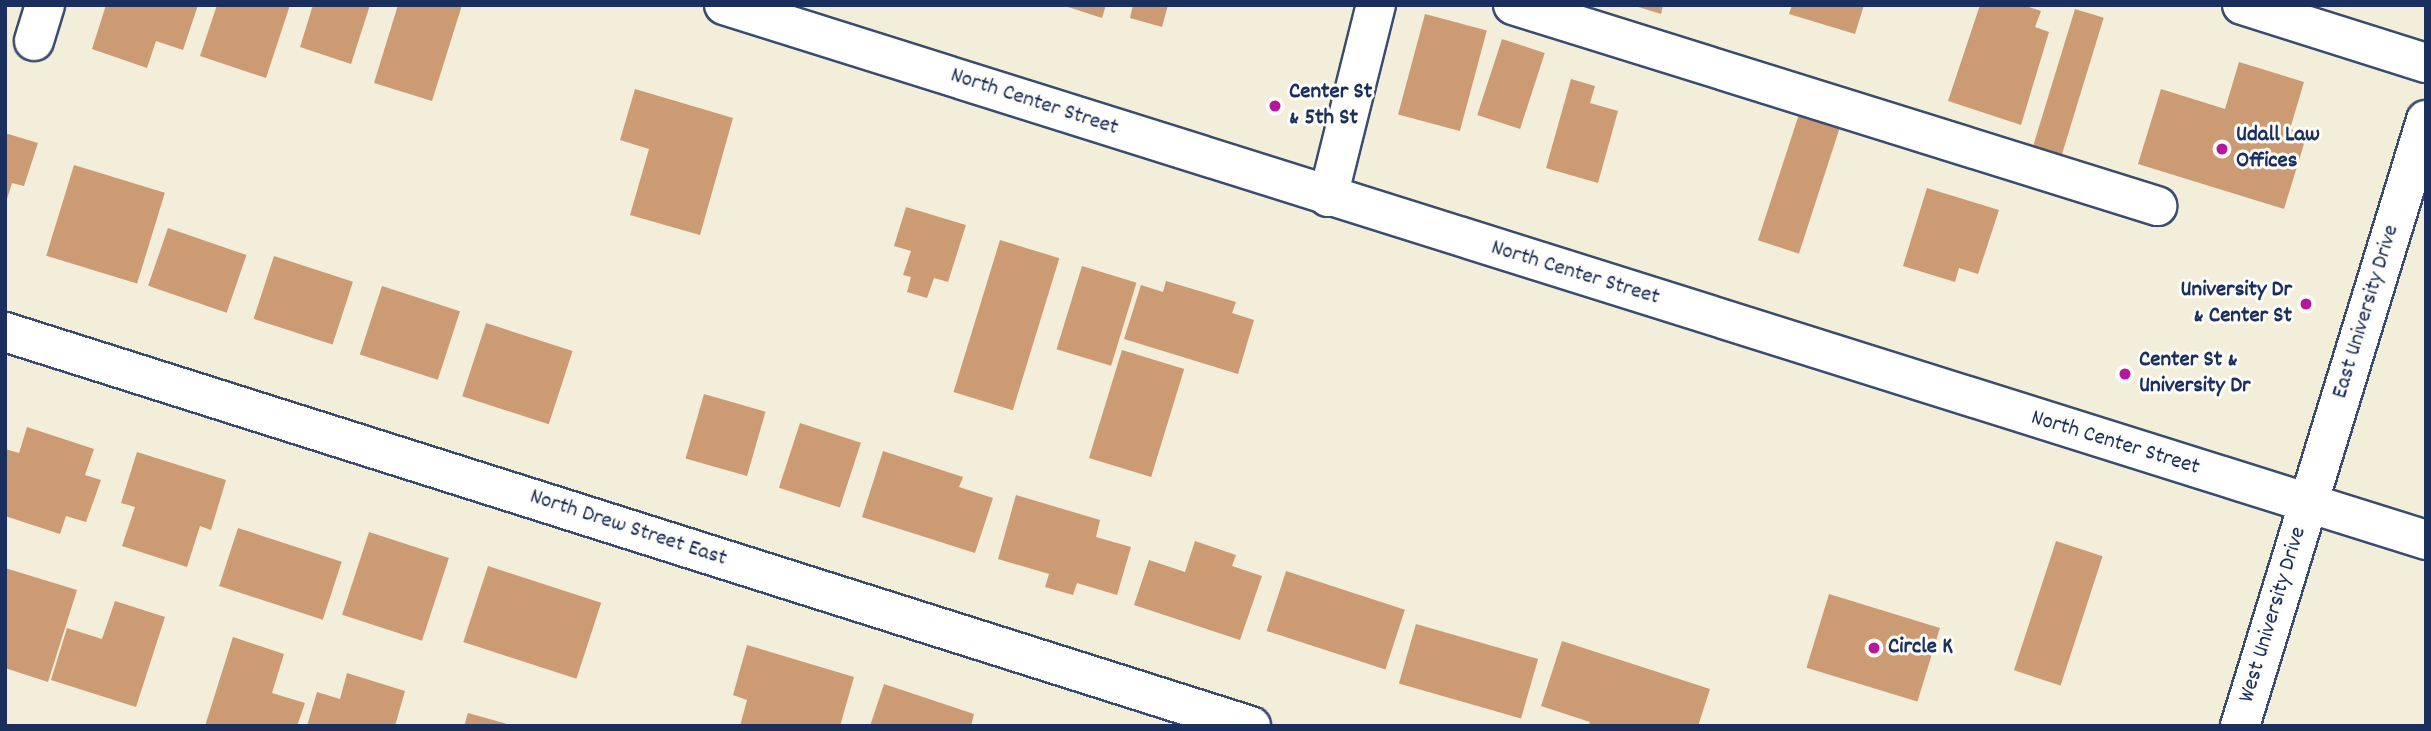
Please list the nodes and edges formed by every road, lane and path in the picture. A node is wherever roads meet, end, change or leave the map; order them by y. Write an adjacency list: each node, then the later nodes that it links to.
1 (724, 5): 7 (street, North Center Street)
2 (1376, 5): 7 (street)
3 (1513, 5): 8 (street)
4 (2242, 5): 5 (street)
5 (2426, 63)
6 (2426, 120): 10 (street, East University Drive)
7 (1328, 197): 10 (street, North Center Street)
8 (2157, 206)
9 (5, 332): 12 (street, North Drew Street East)
10 (2309, 505): 11 (street, North Center Street); 13 (street, West University Drive)
11 (2426, 540)
12 (1251, 726)
13 (2240, 726)

